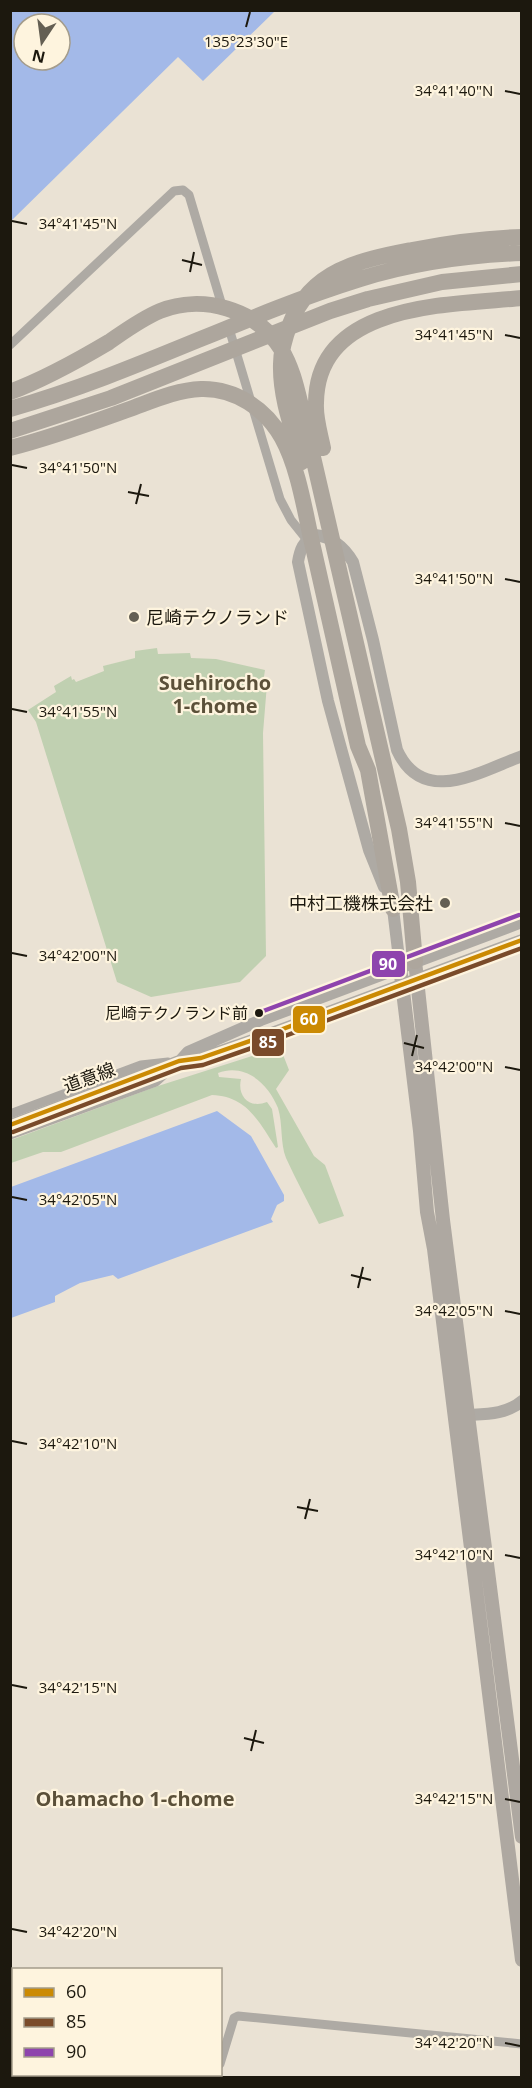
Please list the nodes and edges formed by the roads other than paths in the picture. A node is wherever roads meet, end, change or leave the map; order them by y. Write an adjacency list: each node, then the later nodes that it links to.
1 (522, 237): 12 (highway)
2 (522, 253): 7 (highway)
3 (522, 274): 8 (highway)
4 (522, 298): 11 (highway)
5 (10, 345): 10 (street)
6 (10, 392): 11 (highway)
7 (10, 409)
8 (10, 431)
9 (10, 448): 12 (highway)
10 (307, 540): 13 (street); 14 (street)
11 (353, 630): 12 (highway)
12 (369, 744): 14 (highway); 17 (highway)
13 (522, 756)
14 (393, 909): 17 (street)
15 (522, 922): 17 (street, 道意線)
16 (522, 940): 18 (street, 道意線)
17 (407, 964): 18 (main road); 19 (main road); 20 (street, 道意線)
18 (417, 979): 19 (street, 道意線); 25 (main road)
19 (402, 984): 20 (street, 道意線); 27 (main road)
20 (179, 1061): 21 (street); 22 (street, 道意線); 23 (street)
21 (10, 1114)
22 (10, 1125)
23 (10, 1135)
24 (522, 1401): 25 (street)
25 (469, 1415): 26 (main road)
26 (522, 1837)
27 (522, 1960)
28 (522, 2044): 29 (street)
29 (222, 2057)

